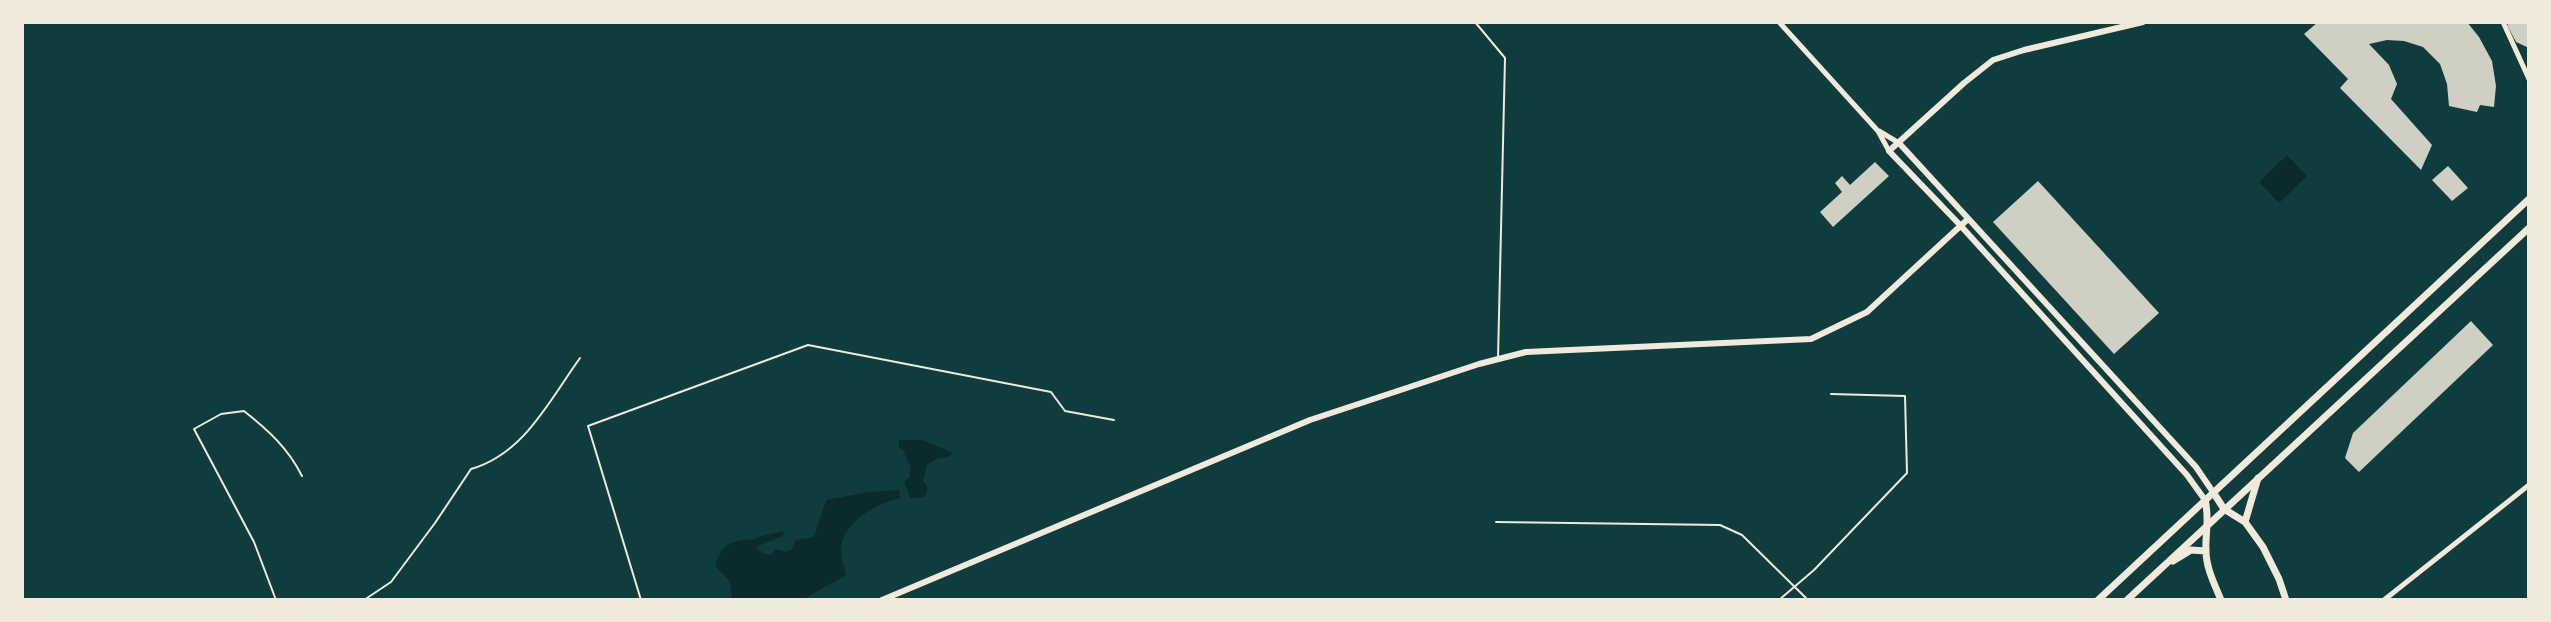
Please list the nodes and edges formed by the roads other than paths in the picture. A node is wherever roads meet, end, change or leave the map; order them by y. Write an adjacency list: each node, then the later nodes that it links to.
1 (1475, 22): 14 (lane)
2 (1779, 22): 6 (street)
3 (2143, 22): 7 (street)
4 (2503, 22): 5 (street)
5 (2529, 79)
6 (1878, 131): 7 (street); 8 (street)
7 (1899, 143): 8 (street); 10 (street)
8 (1889, 151): 11 (street)
9 (2529, 199): 16 (main road)
10 (1968, 219): 11 (street); 22 (street)
11 (1960, 225): 14 (street); 23 (street)
12 (2529, 228): 18 (main road)
13 (580, 358): 33 (lane)
14 (1498, 359): 35 (street)
15 (1831, 394): 31 (lane)
16 (2297, 415): 18 (main road); 22 (main road)
17 (1114, 420): 34 (lane)
18 (2311, 429): 20 (main road)
19 (302, 476): 32 (lane)
20 (2259, 477): 24 (main road); 26 (main road)
21 (2529, 485): 42 (street)
22 (2213, 492): 23 (main road); 24 (main road)
23 (2205, 500): 27 (main road); 30 (main road)
24 (2224, 509): 26 (main road); 27 (main road)
25 (1496, 522): 31 (lane)
26 (2245, 522): 41 (main road)
27 (2208, 523): 28 (main road); 29 (main road)
28 (2206, 551): 29 (main road); 40 (main road)
29 (2160, 568): 39 (main road)
30 (2114, 585): 38 (main road); 39 (main road)
31 (1794, 587): 36 (lane); 37 (lane)
32 (276, 600)
33 (364, 600)
34 (641, 600)
35 (882, 600)
36 (1779, 600)
37 (1808, 600)
38 (2098, 600)
39 (2127, 600)
40 (2221, 600)
41 (2286, 600)
42 (2384, 600)

